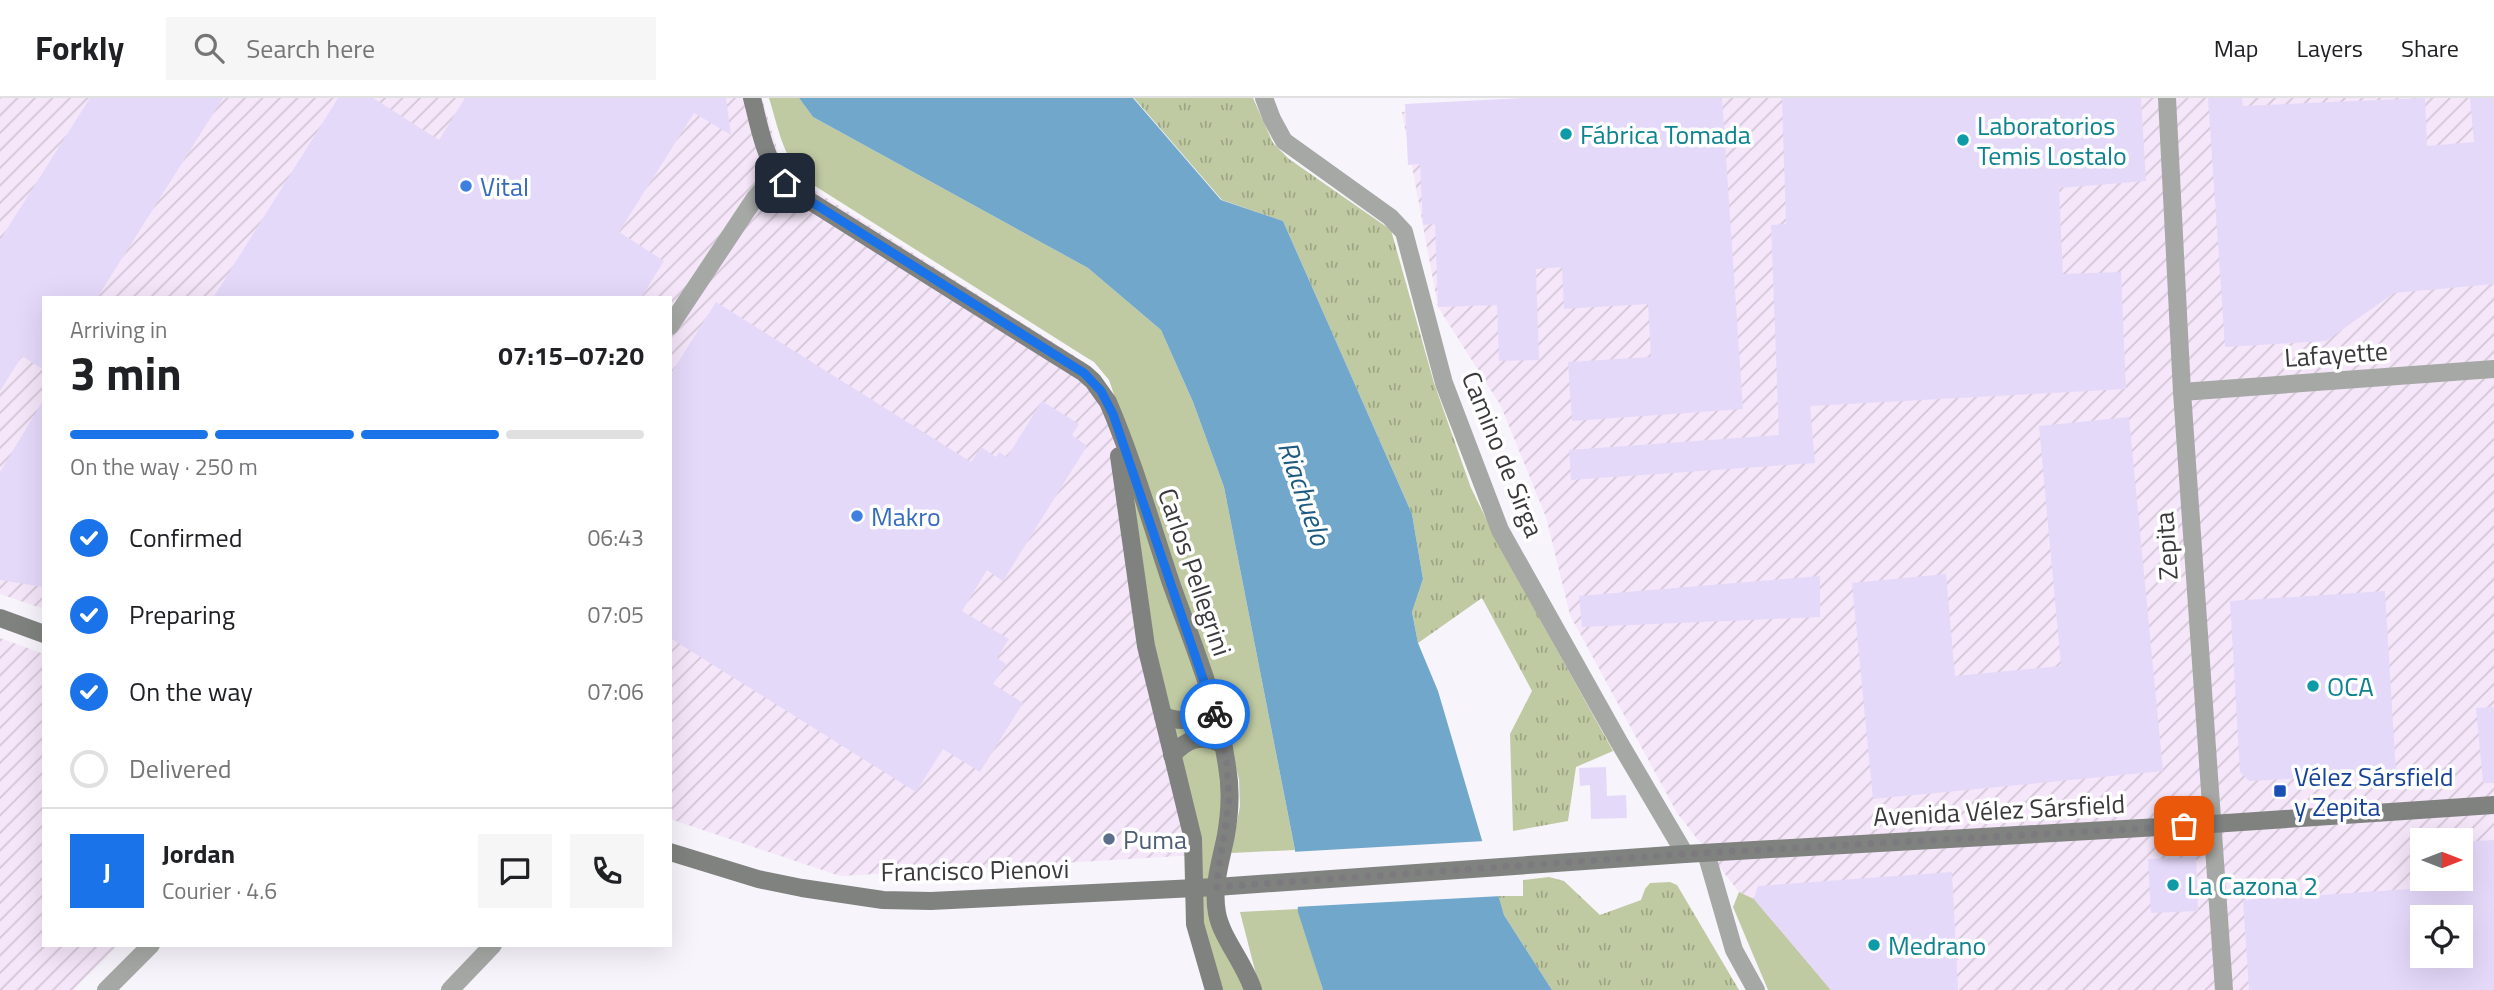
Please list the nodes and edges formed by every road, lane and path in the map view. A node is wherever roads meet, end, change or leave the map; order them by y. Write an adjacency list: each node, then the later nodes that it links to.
1 (752, 98): 4 (main road, Carlos Pellegrini)
2 (1264, 98): 19 (street, Camino de Sirga)
3 (2167, 98): 7 (street, Zepita)
4 (776, 174): 5 (street); 8 (main road, Carlos Pellegrini)
5 (672, 324)
6 (2494, 369): 7 (street, Lafayette)
7 (2182, 392): 16 (street, Zepita)
8 (1113, 414): 11 (main road, Carlos Pellegrini); 12 (main road, Carlos Pellegrini)
9 (0, 618): 10 (main road)
10 (42, 633)
11 (1212, 704): 12 (main road); 13 (main road, Carlos Pellegrini)
12 (1163, 716): 14 (main road, Carlos Pellegrini)
13 (1222, 744): 14 (main road); 21 (main road, Carlos Pellegrini)
14 (1172, 755): 22 (main road, Carlos Pellegrini)
15 (2494, 805): 16 (main road, Avenida Vélez Sársfield)
16 (2211, 824): 18 (main road, Avenida Vélez Sársfield); 30 (street, Zepita)
17 (672, 853): 22 (main road, Francisco Pienovi)
18 (1706, 853): 19 (main road, Avenida Vélez Sársfield); 29 (street)
19 (1685, 854): 20 (main road, Avenida Vélez Sársfield)
20 (1286, 882): 21 (main road, Francisco Pienovi)
21 (1216, 887): 22 (main road, Francisco Pienovi); 28 (main road, Carlos Pellegrini)
22 (1194, 888): 27 (main road, Carlos Pellegrini)
23 (149, 947): 25 (street)
24 (491, 947): 26 (street)
25 (106, 990)
26 (450, 990)
27 (1214, 990)
28 (1253, 990)
29 (1756, 990)
30 (2224, 990)

